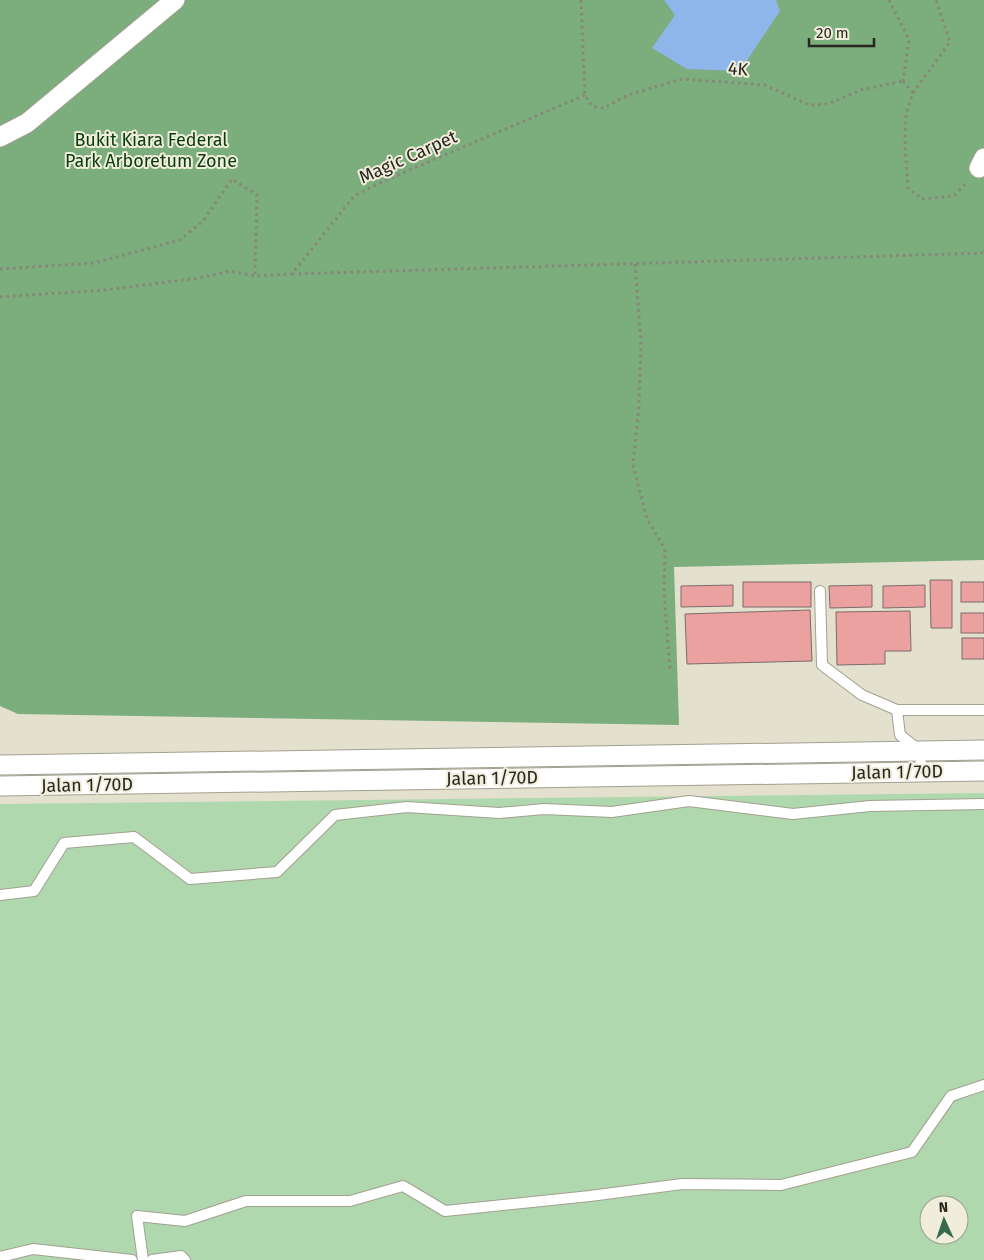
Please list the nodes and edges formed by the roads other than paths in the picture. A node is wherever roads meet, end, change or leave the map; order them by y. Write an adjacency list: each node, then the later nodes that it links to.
1 (175, 0): 2 (street)
2 (0, 137)
3 (820, 591): 4 (lane)
4 (897, 710): 5 (lane); 6 (lane)
5 (984, 710)
6 (920, 750): 7 (street, Jalan 1/70D); 8 (street, Jalan 1/70D); 9 (lane)
7 (984, 750)
8 (0, 765)
9 (922, 771): 10 (street, Jalan 1/70D); 11 (street, Jalan 1/70D)
10 (984, 771)
11 (0, 786)
12 (984, 804): 13 (lane)
13 (0, 895)
14 (984, 1085): 17 (lane)
15 (0, 1257): 16 (lane)
16 (132, 1260)
17 (143, 1260)
18 (152, 1260): 19 (lane)
19 (185, 1260)

